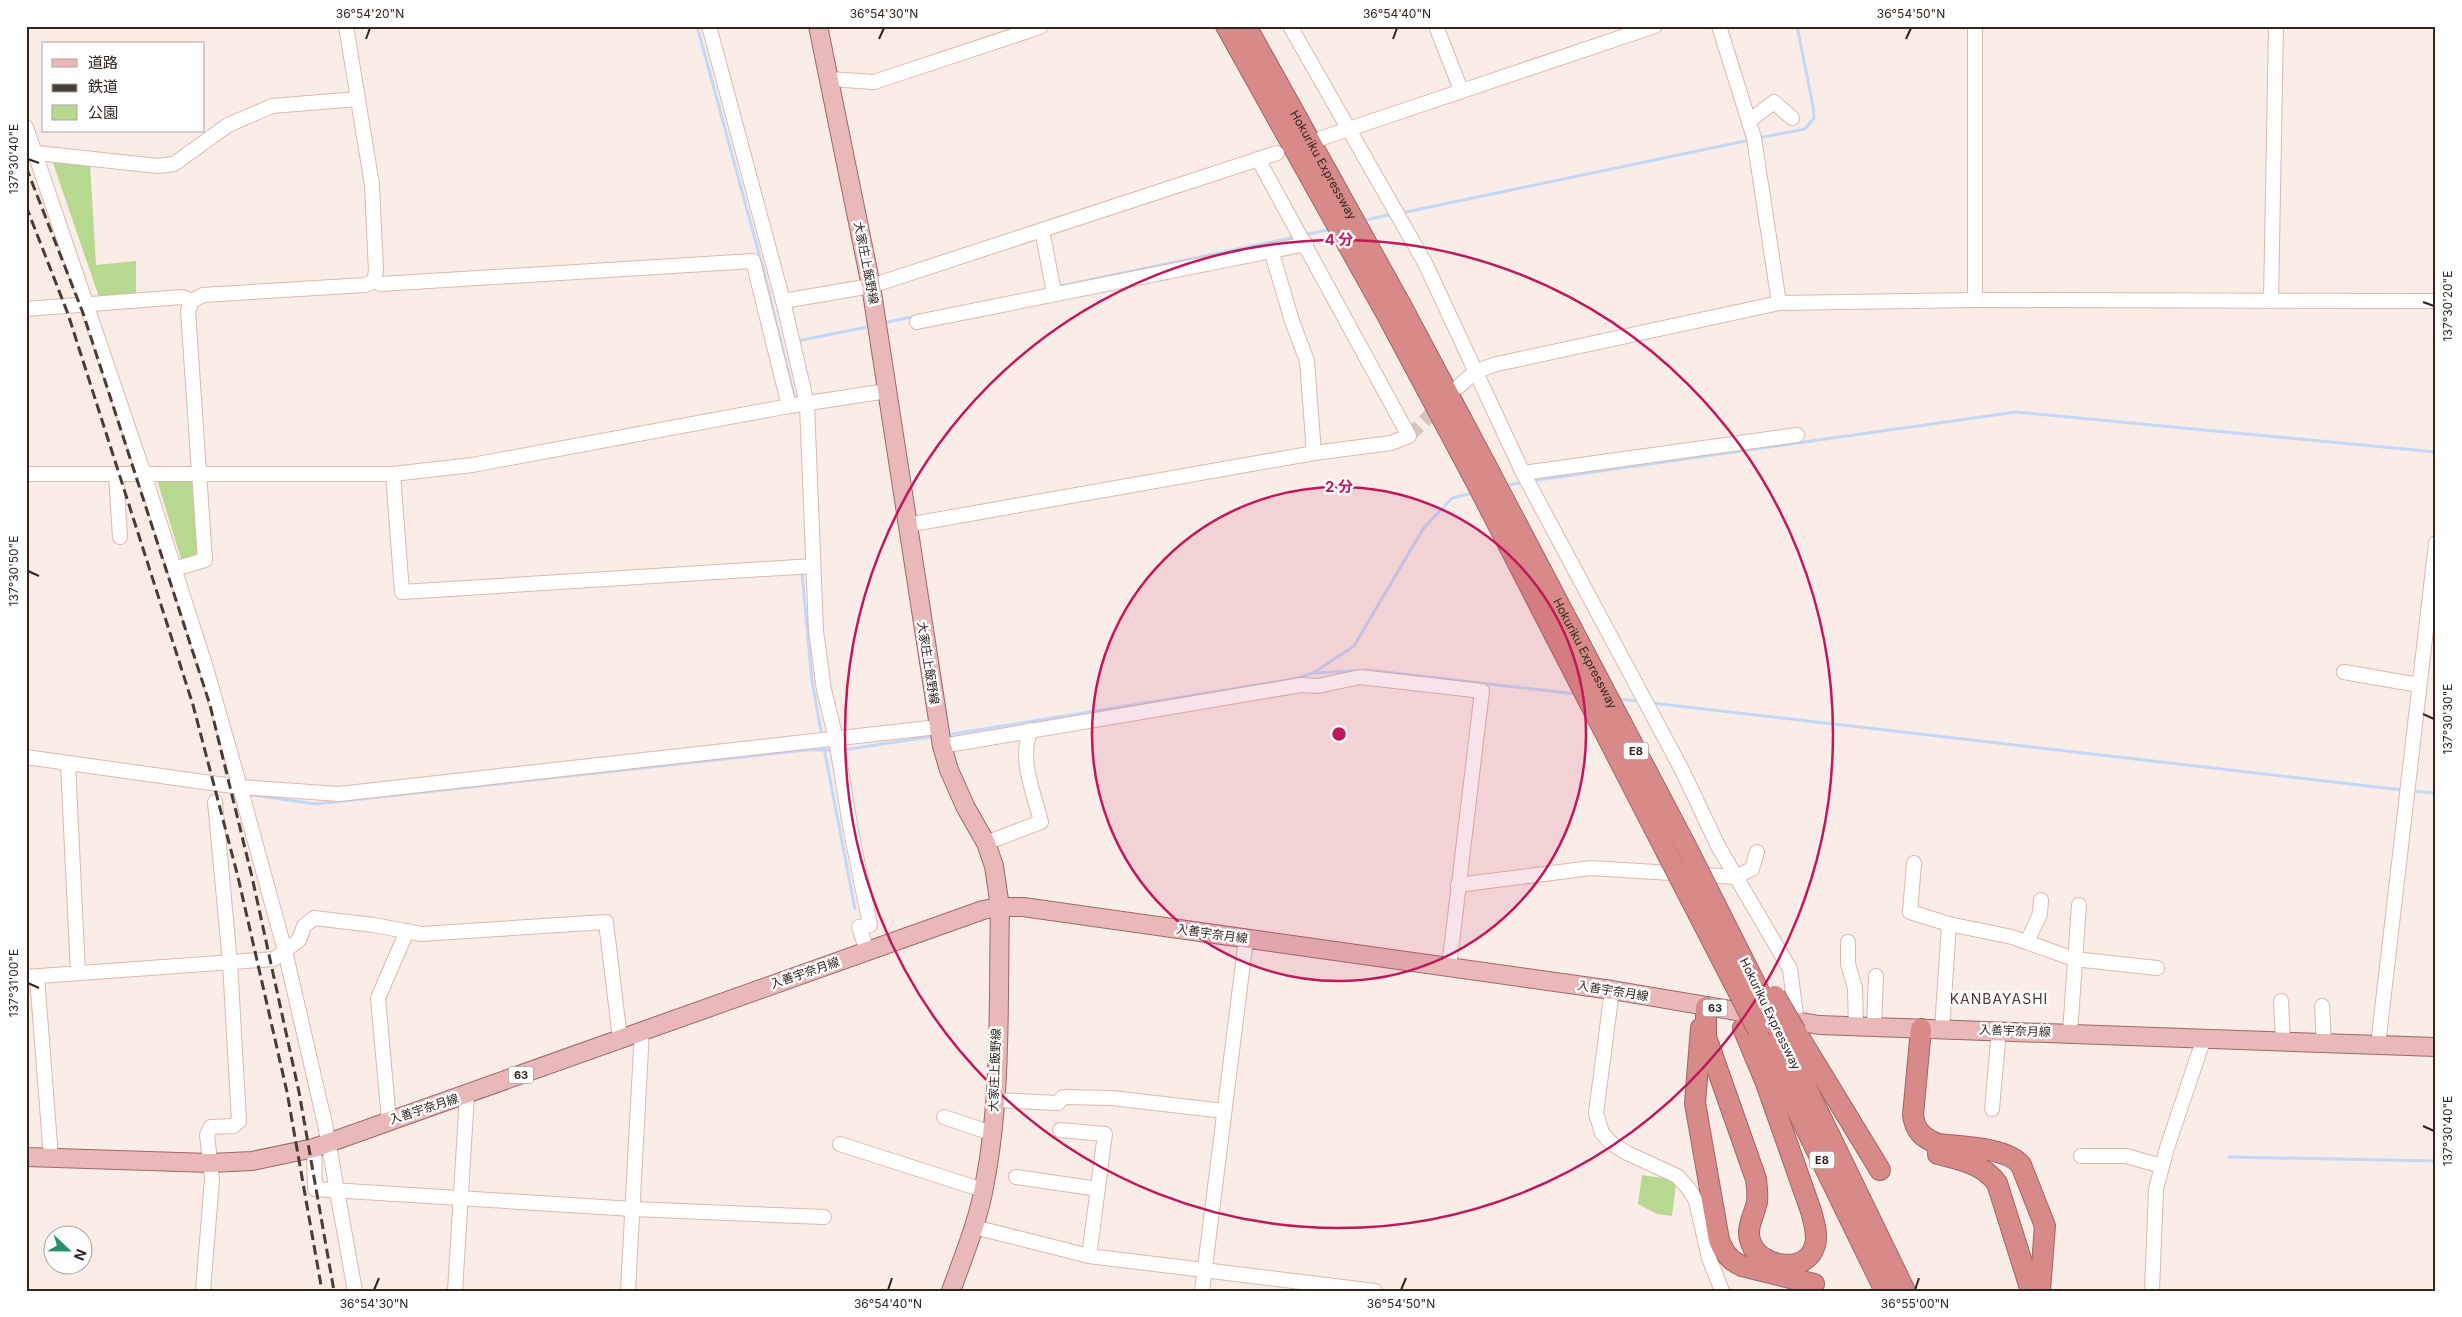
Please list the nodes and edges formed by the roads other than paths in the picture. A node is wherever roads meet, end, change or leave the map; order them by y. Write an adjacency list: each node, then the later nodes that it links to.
1 (346, 26): 15 (street)
2 (708, 26): 33 (street)
3 (818, 26): 13 (main road, 大家庄上飯野線)
4 (1226, 26): 51 (highway, Hokuriku Expressway / E8)
5 (1246, 26): 51 (highway, Hokuriku Expressway / E8)
6 (1290, 26): 19 (street)
7 (1436, 26): 14 (street)
8 (1655, 26): 14 (street)
9 (1719, 26): 17 (street)
10 (1974, 26): 30 (street)
11 (2276, 26): 31 (street)
12 (1040, 27): 13 (street)
13 (829, 79): 28 (main road, 大家庄上飯野線)
14 (1461, 90): 19 (street)
15 (358, 99): 21 (street); 27 (street)
16 (1792, 118): 17 (street)
17 (1749, 122): 35 (street)
18 (26, 128): 21 (street)
19 (1348, 129): 20 (street); 39 (street)
20 (1322, 138)
21 (31, 152): 36 (street)
22 (1277, 153): 23 (street)
23 (1258, 159): 24 (street); 25 (street)
24 (1042, 230): 28 (street); 29 (street)
25 (1306, 244): 26 (street); 45 (street)
26 (1272, 250): 29 (street); 45 (street)
27 (374, 281): 32 (street); 43 (street)
28 (871, 286): 33 (street); 41 (main road, 大家庄上飯野線)
29 (1054, 293): 38 (street)
30 (1975, 300): 31 (street); 35 (street)
31 (2271, 300): 34 (street)
32 (192, 301): 36 (street); 52 (street)
33 (783, 301): 42 (street)
34 (2436, 301)
35 (1779, 302): 39 (street)
36 (88, 304): 37 (street); 49 (street)
37 (26, 308)
38 (917, 322)
39 (1476, 371): 40 (street); 46 (street)
40 (1458, 387)
41 (887, 390): 42 (street); 53 (main road, 大家庄上飯野線)
42 (807, 404): 43 (street); 56 (street)
43 (789, 406): 50 (street)
44 (1797, 435): 46 (street)
45 (1314, 453): 53 (street)
46 (1523, 473): 72 (street)
47 (26, 474): 48 (street)
48 (116, 474): 49 (street); 54 (street)
49 (144, 474): 52 (street); 57 (street)
50 (393, 474): 52 (street); 56 (street)
51 (1482, 474): 97 (highway, Hokuriku Expressway / E8, bridge); 98 (highway, Hokuriku Expressway / E8, bridge)
52 (199, 475): 57 (street)
53 (907, 525): 61 (main road, 大家庄上飯野線)
54 (120, 537)
55 (2436, 543): 58 (street)
56 (813, 566): 63 (street)
57 (174, 569): 67 (street)
58 (2431, 608): 60 (street)
59 (2344, 672): 60 (street)
60 (2419, 685): 108 (street)
61 (938, 728): 63 (street); 64 (main road, 大家庄上飯野線)
62 (1031, 730): 64 (street); 69 (street); 73 (street)
63 (836, 739): 67 (street); 83 (street)
64 (942, 746): 69 (main road, 大家庄上飯野線)
65 (26, 757): 66 (street)
66 (68, 764): 67 (street); 88 (street)
67 (240, 787): 82 (street)
68 (215, 802): 85 (street)
69 (986, 843): 76 (main road, 大家庄上飯野線)
70 (1757, 852): 72 (street)
71 (1914, 863): 77 (street)
72 (1735, 877): 73 (street); 98 (street)
73 (1458, 885): 86 (street)
74 (2041, 900): 81 (street)
75 (2079, 905): 84 (street)
76 (1000, 907): 79 (main road, 入善宇奈月線 / 63); 83 (main road, 入善宇奈月線 / 63); 111 (main road, 大家庄上飯野線)
77 (1949, 924): 81 (street); 100 (street)
78 (407, 931): 82 (street); 105 (street); 115 (street)
79 (1246, 939): 86 (main road, 入善宇奈月線 / 63); 113 (street)
80 (1848, 942): 95 (street)
81 (2027, 942): 84 (street)
82 (285, 951): 85 (street); 119 (street)
83 (867, 951): 101 (main road, 入善宇奈月線 / 63)
84 (2074, 960): 87 (street); 103 (street)
85 (230, 963): 88 (street); 123 (street)
86 (1448, 968): 91 (main road, 入善宇奈月線 / 63)
87 (2158, 968)
88 (78, 973): 90 (street)
89 (1876, 976): 96 (street)
90 (32, 977): 122 (street)
91 (1612, 990): 94 (main road, 入善宇奈月線 / 63); 144 (street)
92 (2281, 1001): 106 (street)
93 (2322, 1006): 107 (street)
94 (1706, 1007): 97 (highway); 98 (main road, 入善宇奈月線 / 63); 136 (highway)
95 (1856, 1026): 96 (main road, 入善宇奈月線 / 63); 98 (main road, 入善宇奈月線 / 63)
96 (1874, 1027): 99 (main road, 入善宇奈月線 / 63)
97 (1750, 1029): 145 (highway, Hokuriku Expressway / E8)
98 (1791, 1029): 125 (highway); 146 (highway, Hokuriku Expressway / E8)
99 (1920, 1029): 100 (main road, 入善宇奈月線 / 63); 147 (highway); 148 (highway)
100 (1942, 1029): 102 (main road, 入善宇奈月線 / 63)
101 (642, 1030): 105 (main road, 入善宇奈月線 / 63); 131 (street)
102 (1999, 1030): 103 (main road, 入善宇奈月線 / 63); 112 (street)
103 (2070, 1033): 104 (main road, 入善宇奈月線 / 63)
104 (2204, 1038): 106 (main road, 入善宇奈月線 / 63); 124 (street)
105 (620, 1040): 110 (main road, 入善宇奈月線 / 63)
106 (2283, 1041): 107 (main road, 入善宇奈月線 / 63)
107 (2324, 1043): 108 (main road, 入善宇奈月線 / 63)
108 (2378, 1045): 109 (main road, 入善宇奈月線 / 63)
109 (2436, 1047)
110 (467, 1095): 115 (main road, 入善宇奈月線 / 63); 130 (street)
111 (995, 1100): 113 (street); 117 (main road, 大家庄上飯野線)
112 (1992, 1110)
113 (1224, 1111): 135 (street)
114 (944, 1116): 117 (street)
115 (389, 1121): 119 (main road, 入善宇奈月線 / 63)
116 (1060, 1130): 128 (street)
117 (991, 1132): 129 (main road, 大家庄上飯野線)
118 (840, 1144): 129 (street)
119 (321, 1145): 123 (main road, 入善宇奈月線 / 63); 127 (street); 127 (street)
120 (2081, 1156): 124 (street)
121 (26, 1158): 122 (main road, 入善宇奈月線 / 63)
122 (51, 1158): 123 (main road, 入善宇奈月線 / 63)
123 (210, 1163): 137 (street)
124 (2162, 1166): 149 (street)
125 (1880, 1170)
126 (1016, 1177): 128 (street)
127 (336, 1189): 130 (street); 138 (street)
128 (1098, 1189): 134 (street)
129 (984, 1190): 133 (main road, 大家庄上飯野線)
130 (460, 1198): 131 (street); 139 (street)
131 (634, 1209): 132 (street); 140 (street)
132 (824, 1217)
133 (974, 1227): 134 (street); 141 (main road, 大家庄上飯野線)
134 (1089, 1256): 135 (street)
135 (1204, 1272): 142 (street); 143 (street)
136 (1805, 1285)
137 (204, 1291)
138 (355, 1291)
139 (455, 1291)
140 (628, 1291)
141 (952, 1291)
142 (1202, 1291)
143 (1375, 1291)
144 (1722, 1291)
145 (1885, 1291)
146 (1906, 1291)
147 (2031, 1291)
148 (2040, 1291)
149 (2152, 1291)

